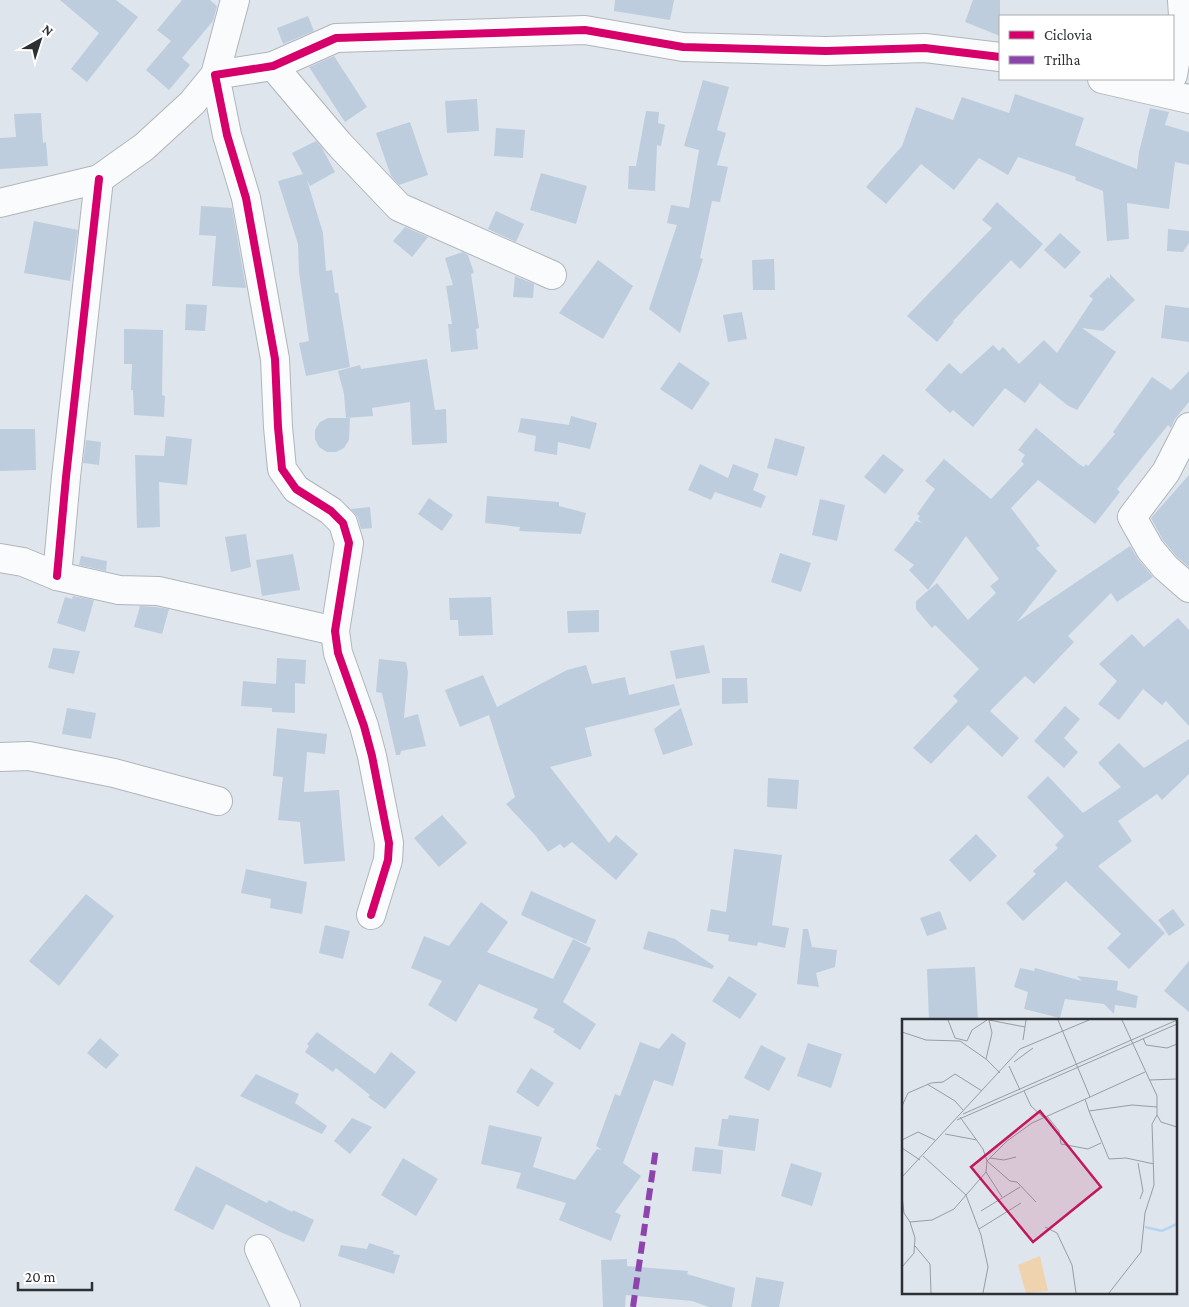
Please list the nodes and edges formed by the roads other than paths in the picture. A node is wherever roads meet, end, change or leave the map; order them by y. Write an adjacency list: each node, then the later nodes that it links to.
1 (234, 0): 5 (street)
2 (1182, 0): 7 (street)
3 (999, 57): 4 (street)
4 (273, 66): 5 (street); 10 (street)
5 (215, 75): 8 (street); 15 (street)
6 (1113, 80): 7 (street)
7 (1176, 86)
8 (99, 179): 9 (street); 13 (street)
9 (0, 203)
10 (552, 275)
11 (1189, 427): 14 (street)
12 (0, 558): 13 (street)
13 (57, 576): 15 (street)
14 (1189, 588)
15 (335, 631): 18 (street)
16 (0, 757): 17 (street)
17 (218, 801)
18 (371, 915)
19 (259, 1249): 20 (street)
20 (286, 1307)

